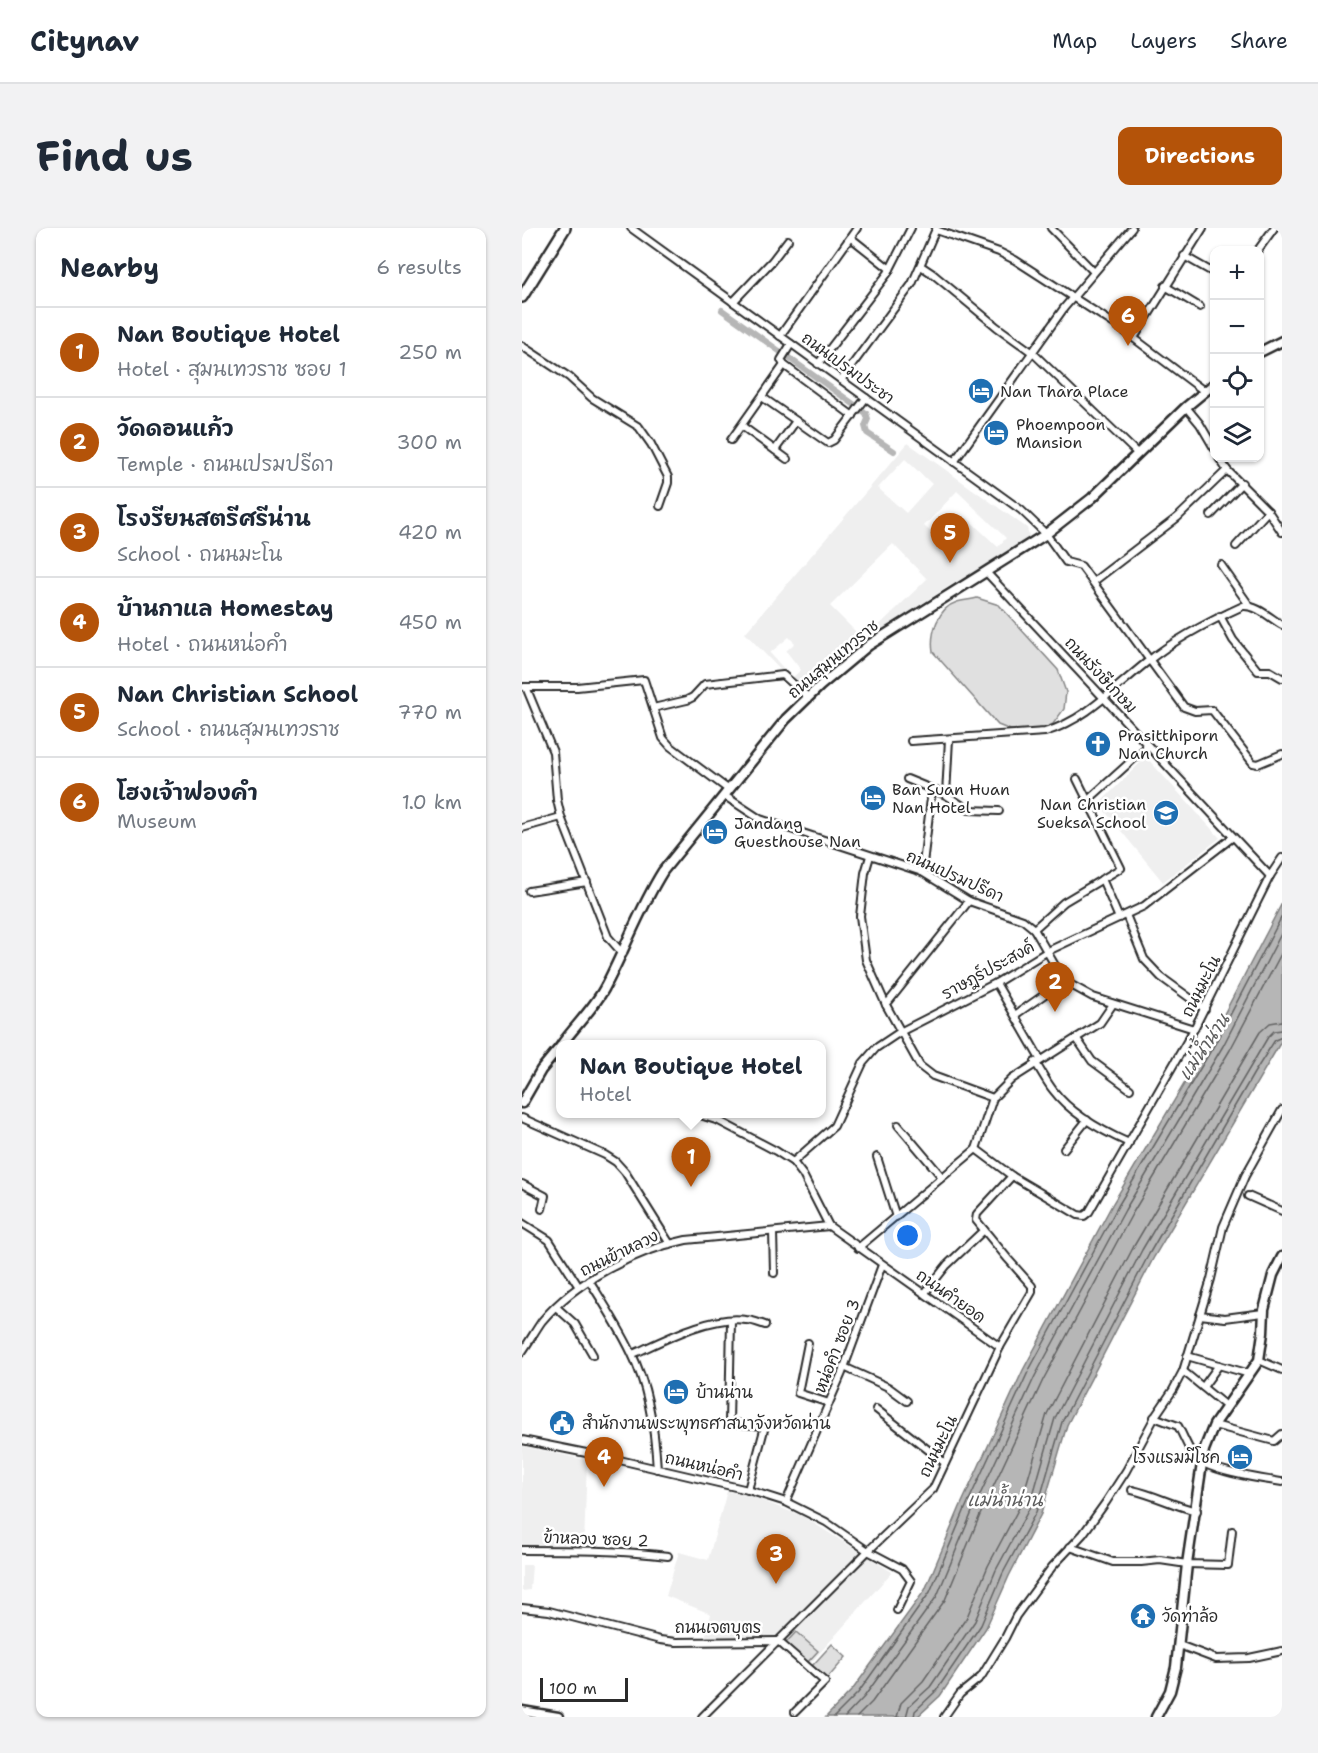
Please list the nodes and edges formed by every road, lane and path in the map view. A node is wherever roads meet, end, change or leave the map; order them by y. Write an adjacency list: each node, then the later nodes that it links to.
1 (565, 228): 20 (main road)
2 (631, 228): 21 (street, ถนนเปรมประชา)
3 (857, 228): 10 (street)
4 (911, 228): 15 (street)
5 (1051, 228): 17 (street)
6 (1132, 228): 17 (street)
7 (1203, 228): 13 (street)
8 (1274, 228): 12 (street)
9 (936, 229): 14 (street); 19 (street)
10 (851, 238): 15 (street); 23 (street)
11 (788, 240): 21 (street)
12 (1261, 246)
13 (1184, 256): 16 (street); 18 (street)
14 (921, 266): 29 (street); 32 (street)
15 (890, 269): 31 (street)
16 (1210, 270)
17 (1094, 272): 19 (street)
18 (1165, 286): 22 (street); 24 (street)
19 (1073, 296): 24 (street); 29 (street)
20 (522, 297)
21 (733, 302): 23 (street, ถนนเปรมประชา)
22 (1200, 307)
23 (780, 336): 26 (street, ถนนเปรมประชา)
24 (1134, 338): 34 (street)
25 (1282, 341): 28 (street)
26 (791, 344): 30 (street); 31 (street, ถนนเปรมประชา)
27 (522, 346): 50 (street)
28 (1264, 350)
29 (1033, 353): 44 (street); 46 (street)
30 (783, 362): 35 (street); 38 (street)
31 (818, 364): 32 (street, ถนนเปรมประชา)
32 (841, 380): 36 (street, ถนนเปรมประชา)
33 (1210, 387): 34 (street, ถนนสุมนเทวราช)
34 (1204, 391): 37 (street, ถนนสุมนเทวราช)
35 (762, 396): 39 (street); 40 (street)
36 (866, 398): 38 (street); 46 (street, ถนนเปรมประชา)
37 (1186, 407): 42 (street); 44 (street, ถนนสุมนเทวราช)
38 (853, 416): 39 (street)
39 (796, 421): 43 (street)
40 (742, 426): 41 (street); 43 (street)
41 (731, 440)
42 (1210, 440)
43 (775, 450): 45 (street)
44 (1138, 454): 54 (street, ถนนสุมนเทวราช)
45 (787, 459)
46 (954, 462): 54 (street, ถนนเปรมประชา)
47 (1222, 462): 48 (street)
48 (1227, 470): 49 (street); 58 (street)
49 (1242, 483): 51 (street); 52 (street)
50 (660, 506)
51 (1268, 511): 53 (street); 55 (street)
52 (1211, 515)
53 (1282, 532)
54 (1046, 534): 57 (street, ถนนสุมนเทวราช); 58 (street, ถนนเปรมประชา)
55 (1236, 546)
56 (1221, 566): 59 (street)
57 (986, 572): 65 (street, ถนนสุมนเทวราช); 66 (street, ถนนรังษีเกษม)
58 (1093, 582): 62 (street, ถนนเปรมประชา)
59 (1249, 605): 60 (street); 61 (street)
60 (1220, 616): 62 (street); 63 (street)
61 (1282, 625)
62 (1148, 660): 66 (street); 71 (street, ถนนเปรมประชา)
63 (1282, 678)
64 (524, 687): 67 (street, ถนนเปรมปรีดา); 79 (street)
65 (808, 697): 67 (street); 75 (street, ถนนสุมนเทวราช)
66 (1105, 698): 68 (street); 70 (street, ถนนรังษีเกษม)
67 (653, 708): 75 (street, ถนนเปรมปรีดา)
68 (949, 739): 69 (street); 76 (street)
69 (911, 741)
70 (1148, 746): 77 (street); 81 (street, ถนนรังษีเกษม)
71 (1282, 754)
72 (907, 779): 74 (street)
73 (1077, 779): 77 (street)
74 (932, 790): 76 (street); 84 (street)
75 (727, 793): 82 (street, ถนนเปรมปรีดา); 94 (street, ถนนสุมนเทวราช)
76 (946, 795): 78 (street)
77 (1087, 801): 86 (street)
78 (999, 811)
79 (561, 817): 80 (street); 87 (street)
80 (522, 828)
81 (1233, 837): 85 (street, ถนนรังษีเกษม); 90 (street, ราษฎร์ประสงค์)
82 (870, 856): 84 (street, ถนนเปรมปรีดา); 98 (street)
83 (1282, 858): 85 (street, ถนนมะโน)
84 (922, 872): 89 (street, ถนนเปรมปรีดา)
85 (1270, 876): 99 (street, ถนนมะโน)
86 (1102, 879): 91 (street); 92 (street)
87 (586, 882): 88 (street); 94 (street)
88 (529, 891)
89 (969, 901): 92 (street, ถนนเปรมปรีดา); 98 (street)
90 (1126, 915): 91 (street, ราษฎร์ประสงค์); 99 (street)
91 (1119, 918): 93 (street, ราษฎร์ประสงค์)
92 (1034, 929): 93 (street, ถนนเปรมปรีดา)
93 (1048, 951): 95 (street, ถนนเปรมปรีดา); 96 (street, ราษฎร์ประสงค์)
94 (623, 954): 104 (street, ถนนสุมนเทวราช)
95 (1064, 981): 97 (street); 100 (street)
96 (996, 983): 100 (street); 102 (street, ราษฎร์ประสงค์)
97 (1113, 1004): 101 (street, ถนนมะโน); 103 (street)
98 (886, 1005): 102 (street)
99 (1205, 1009): 101 (street, ถนนมะโน)
100 (1015, 1015): 106 (street)
101 (1194, 1029): 115 (street)
102 (900, 1032): 109 (street); 119 (street, ราษฎร์ประสงค์)
103 (1077, 1039): 106 (street); 107 (street)
104 (565, 1040)
105 (556, 1059): 108 (street, ถนนสุมนเทวราช)
106 (1038, 1061): 109 (street); 113 (street)
107 (1130, 1089)
108 (523, 1098)
109 (993, 1098): 116 (street)
110 (1282, 1110): 141 (street)
111 (522, 1118): 131 (street)
112 (709, 1118): 119 (street, ถนนคำยอด)
113 (1087, 1120): 115 (street); 117 (street)
114 (898, 1125): 121 (street)
115 (1129, 1143): 120 (street)
116 (976, 1149): 120 (street); 121 (street)
117 (1064, 1149)
118 (877, 1157): 126 (street)
119 (793, 1161): 128 (street, ถนนคำยอด)
120 (1012, 1176): 129 (street)
121 (942, 1177): 126 (street)
122 (522, 1184): 124 (street)
123 (1248, 1196): 125 (street)
124 (542, 1209)
125 (1282, 1211)
126 (896, 1217): 132 (street)
127 (522, 1223): 137 (street)
128 (829, 1226): 130 (street, ถนนข้าหลวง); 132 (street, ถนนคำยอด)
129 (984, 1230): 138 (street); 145 (street, ถนนมะโน)
130 (773, 1232): 131 (street, ถนนข้าหลวง); 135 (street)
131 (670, 1244): 136 (street, ถนนข้าหลวง)
132 (858, 1248): 134 (street, ถนนคำยอด)
133 (1282, 1257): 140 (street)
134 (882, 1265): 138 (street, ถนนคำยอด); 152 (street, หน่อคำ ซอย 3)
135 (774, 1273)
136 (589, 1281): 137 (street, ถนนข้าหลวง); 147 (street)
137 (579, 1287): 139 (street, ถนนข้าหลวง)
138 (924, 1294): 145 (street, ถนนคำยอด)
139 (556, 1307): 146 (street, ถนนข้าหลวง); 148 (street)
140 (1263, 1313): 141 (street); 150 (street)
141 (1200, 1315): 149 (street)
142 (731, 1320): 143 (street); 147 (street); 169 (street)
143 (765, 1325)
144 (808, 1343): 158 (street)
145 (1000, 1347): 165 (street, ถนนมะโน)
146 (522, 1352)
147 (633, 1354): 167 (street)
148 (593, 1355)
149 (1187, 1356): 151 (street); 154 (street)
150 (1259, 1360): 153 (street); 155 (street)
151 (1219, 1365): 155 (street); 156 (street)
152 (844, 1367): 157 (street); 158 (street, หน่อคำ ซอย 3)
153 (1282, 1370)
154 (1183, 1371): 156 (street); 161 (street)
155 (1250, 1374): 159 (street)
156 (1203, 1387): 159 (street)
157 (907, 1401)
158 (829, 1403): 171 (street, หน่อคำ ซอย 3)
159 (1227, 1407): 162 (street)
160 (876, 1409): 165 (street)
161 (1154, 1417): 166 (street); 174 (street)
162 (1214, 1425): 163 (street); 166 (street)
163 (1282, 1434)
164 (522, 1440): 167 (street, ถนนหน่อคำ)
165 (945, 1463): 176 (street, ถนนมะโน)
166 (1203, 1463): 168 (street); 172 (street)
167 (657, 1469): 169 (street, ถนนหน่อคำ)
168 (1282, 1482)
169 (748, 1490): 171 (street, ถนนหน่อคำ)
170 (1132, 1490): 172 (street)
171 (786, 1502): 176 (street, ถนนหน่อคำ)
172 (1197, 1511): 178 (street)
173 (1232, 1530): 178 (street)
174 (1070, 1547): 178 (street); 188 (street)
175 (522, 1550): 177 (street, ข้าหลวง ซอย 2)
176 (868, 1551): 180 (street, ถนนหน่อคำ); 181 (street, ถนนมะโน)
177 (668, 1556)
178 (1187, 1564): 182 (street)
179 (522, 1608): 181 (street, ถนนเจตบุตร)
180 (897, 1610)
181 (778, 1641): 185 (street, ถนนเจตบุตร); 187 (street, ถนนมะโน)
182 (1179, 1645): 183 (street); 189 (street)
183 (1282, 1652)
184 (522, 1711): 186 (street)
185 (795, 1712)
186 (558, 1717)
187 (702, 1717)
188 (944, 1717)
189 (1156, 1717)

